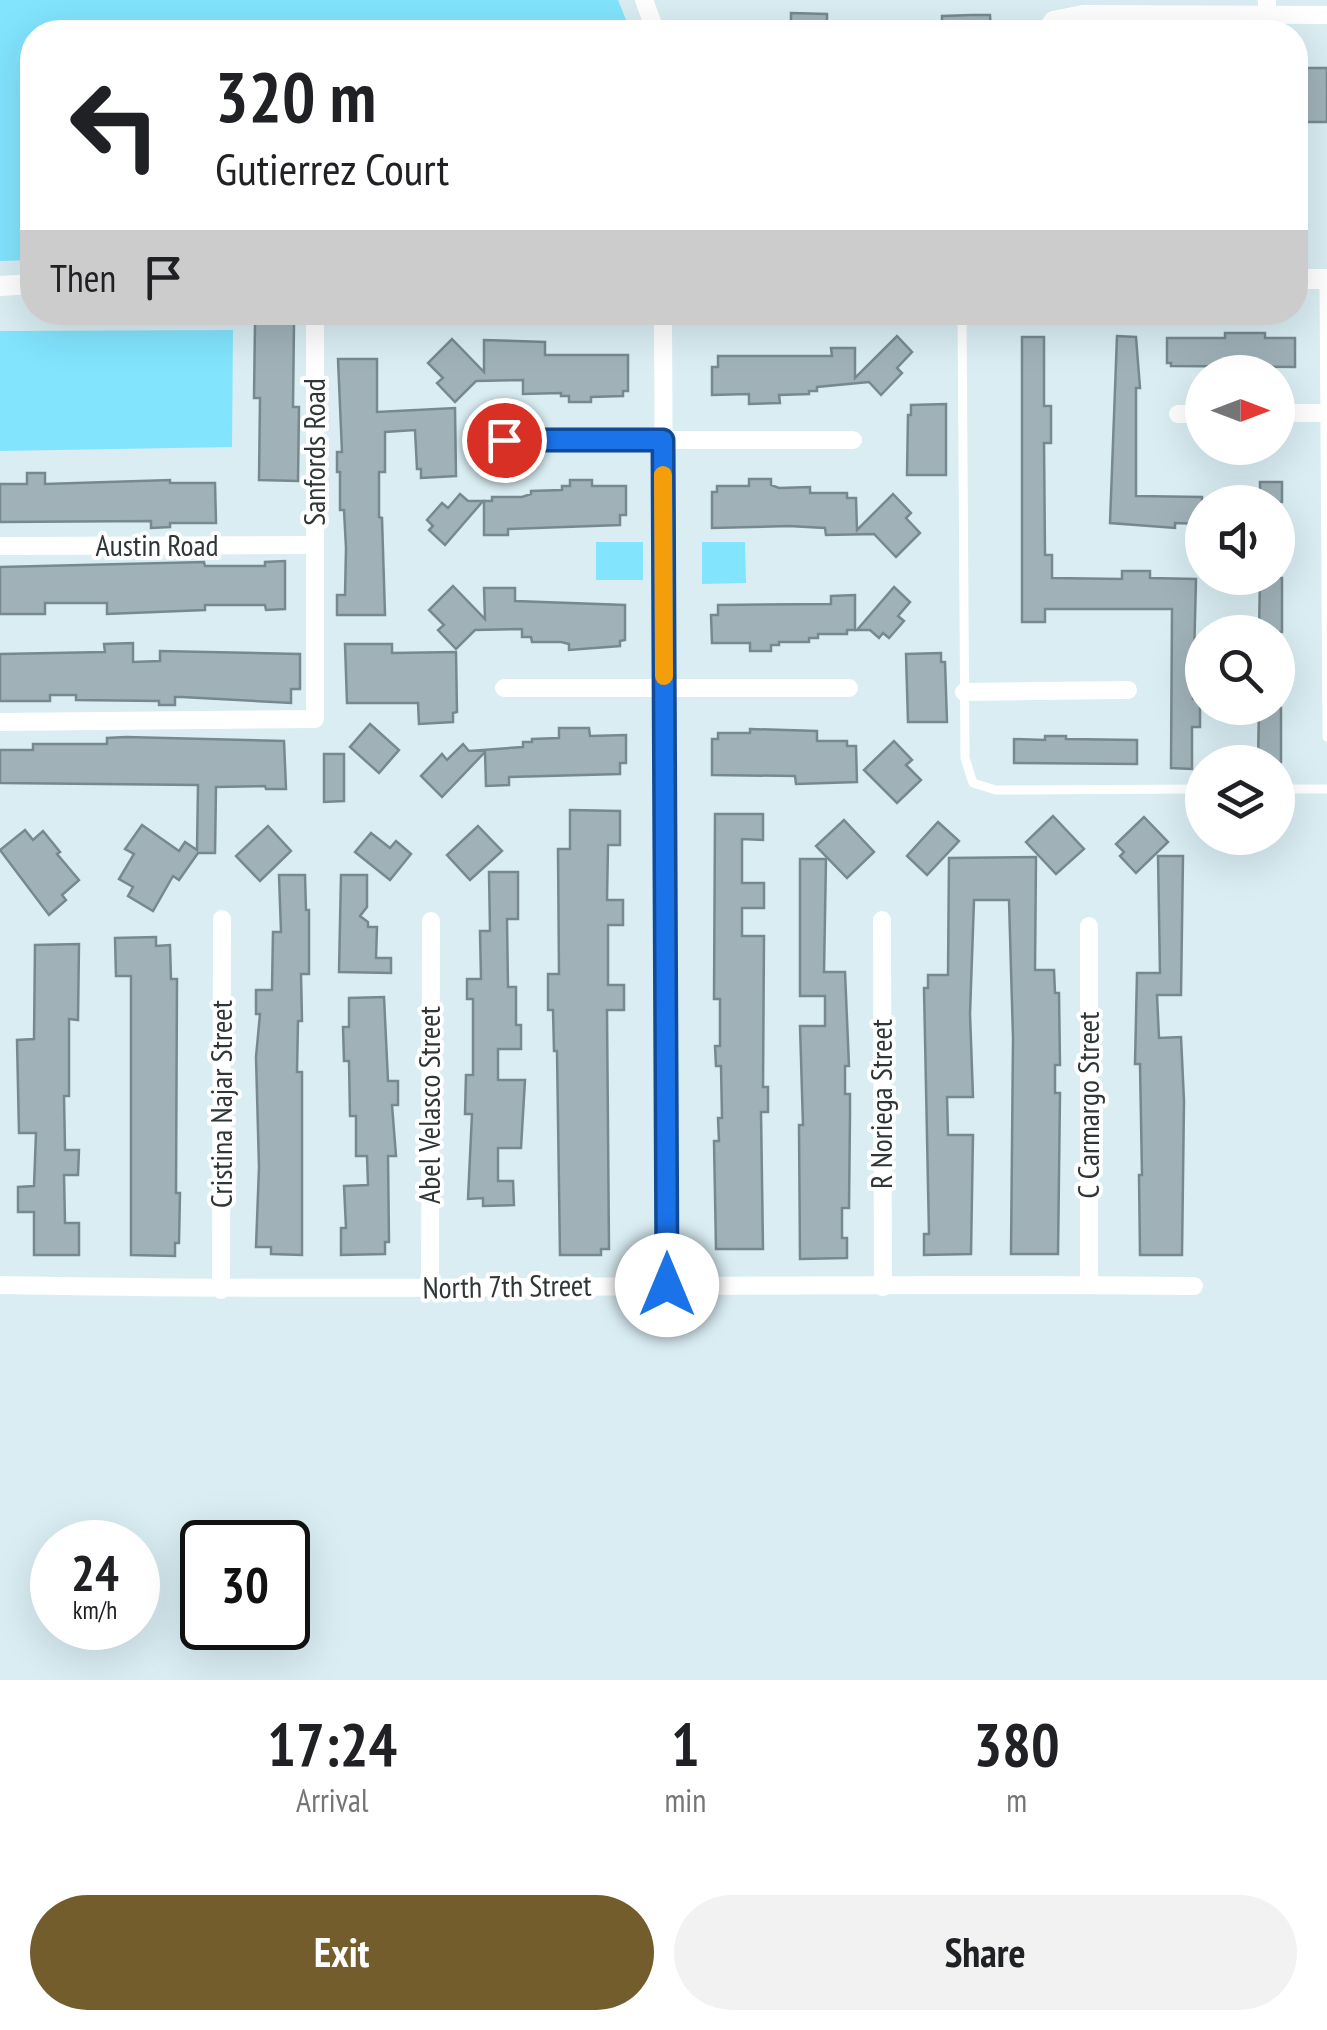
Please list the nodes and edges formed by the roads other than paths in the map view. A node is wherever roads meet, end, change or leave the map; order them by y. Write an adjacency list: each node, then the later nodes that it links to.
1 (1327, 15): 2 (street)
2 (1267, 16): 3 (street)
3 (1053, 20)
4 (1326, 278): 8 (lane)
5 (315, 325): 16 (street, Sanfords Road)
6 (663, 325): 13 (street)
7 (962, 325): 22 (lane)
8 (1325, 413): 11 (street); 17 (lane)
9 (1178, 414): 10 (street)
10 (1185, 414)
11 (1295, 414)
12 (504, 440): 13 (street)
13 (663, 440): 14 (street); 19 (street)
14 (854, 440)
15 (0, 546): 16 (street, Austin Road)
16 (315, 546): 23 (street, Sanfords Road)
17 (1327, 598): 24 (lane)
18 (504, 688): 19 (street)
19 (664, 688): 20 (street); 33 (street)
20 (849, 688)
21 (1128, 690): 22 (street)
22 (964, 692): 26 (lane)
23 (0, 722)
24 (1327, 736)
25 (1327, 788): 27 (lane)
26 (1185, 789)
27 (1295, 789)
28 (222, 919): 38 (street, Cristina Najar Street)
29 (882, 920): 36 (street, R Noriega Street)
30 (431, 921): 37 (street, Abel Velasco Street)
31 (1089, 926): 34 (street, C Carmargo Street)
32 (0, 1285): 38 (street, North 7th Street)
33 (667, 1285): 36 (street, North 7th Street); 37 (street, North 7th Street)
34 (1089, 1285): 35 (street, North 7th Street); 36 (street, North 7th Street)
35 (1194, 1286)
36 (883, 1287)
37 (430, 1288): 38 (street, North 7th Street)
38 (221, 1290)

